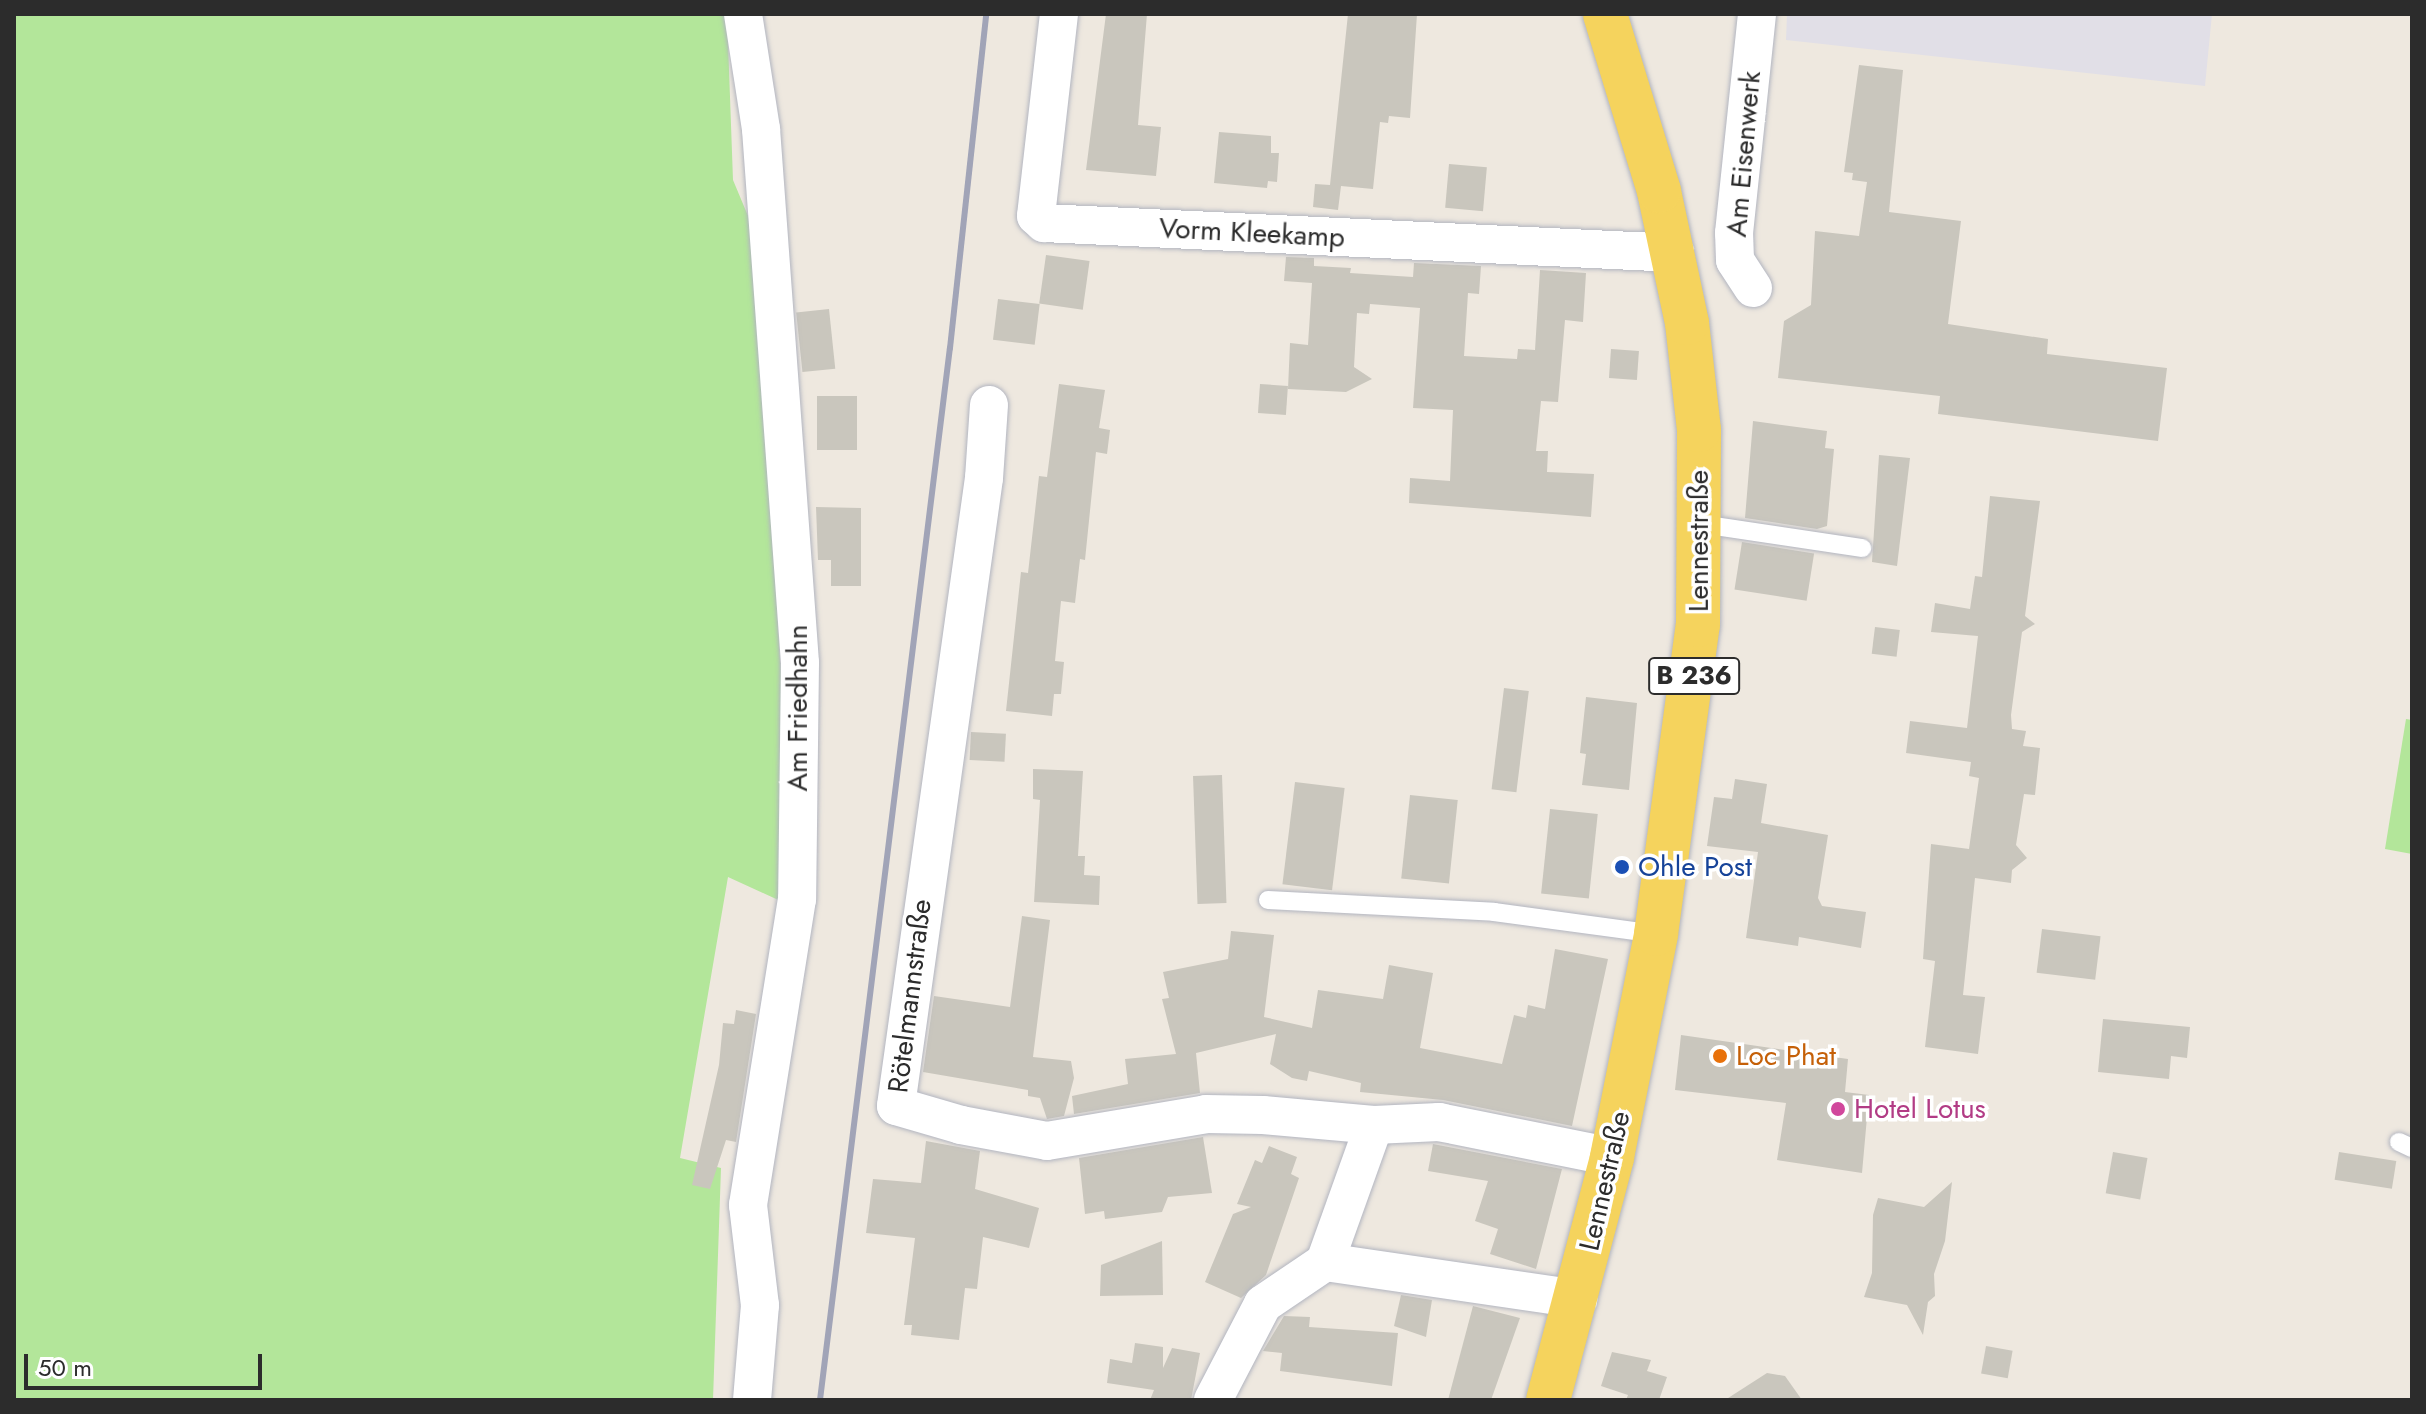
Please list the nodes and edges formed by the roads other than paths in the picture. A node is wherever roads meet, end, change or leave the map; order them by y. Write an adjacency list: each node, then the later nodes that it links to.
1 (743, 14): 16 (street, Am Friedhahn)
2 (1059, 14): 5 (street, Vorm Kleekamp)
3 (1605, 14): 5 (main road, Lennestraße / B 236)
4 (1757, 14): 6 (street, Am Eisenwerk)
5 (1675, 253): 8 (main road, Lennestraße / B 236)
6 (1753, 288)
7 (989, 405): 12 (street, Rötelmannstraße)
8 (1701, 524): 9 (lane); 11 (main road, Lennestraße / B 236)
9 (1862, 548)
10 (1268, 900): 11 (lane)
11 (1656, 934): 13 (main road, Lennestraße / B 236)
12 (1374, 1125): 13 (street, Rötelmannstraße); 14 (street)
13 (1612, 1157): 15 (main road, Lennestraße / B 236)
14 (1325, 1262): 15 (street); 17 (street)
15 (1578, 1299): 18 (main road, Lennestraße / B 236)
16 (752, 1400)
17 (1213, 1400)
18 (1548, 1400)

